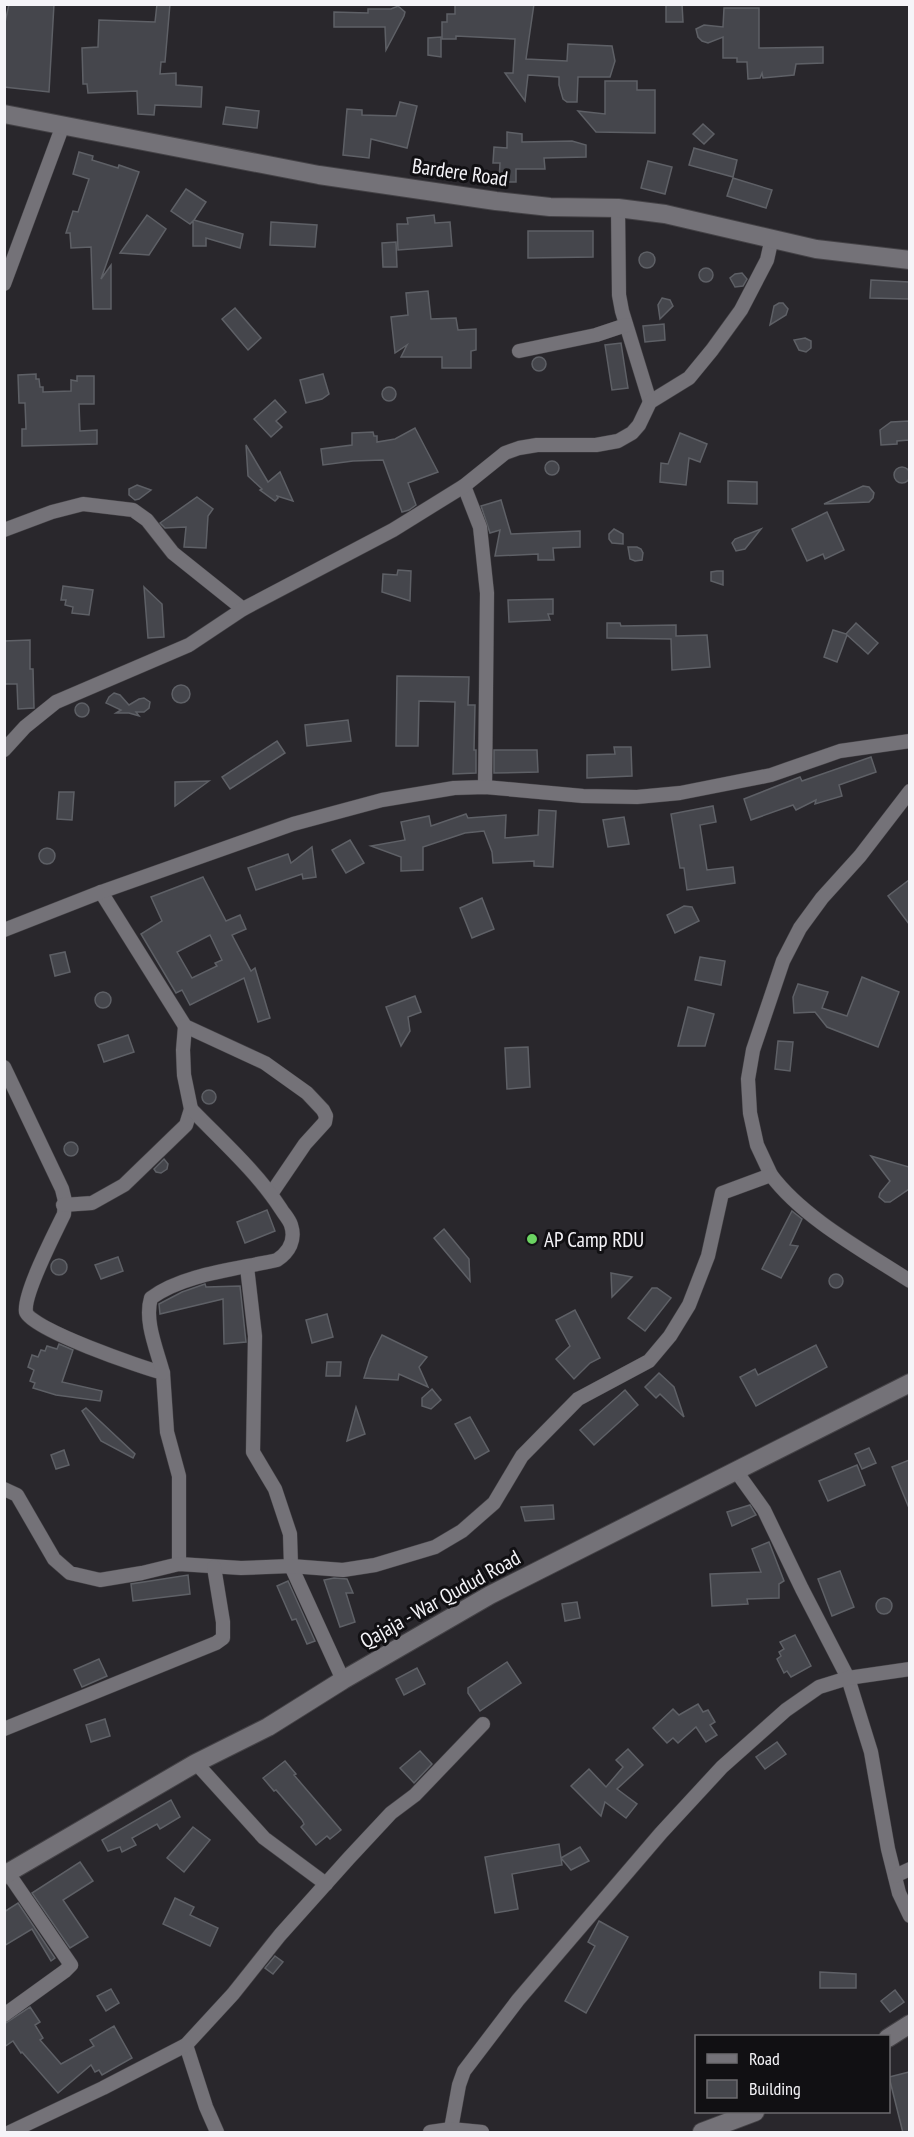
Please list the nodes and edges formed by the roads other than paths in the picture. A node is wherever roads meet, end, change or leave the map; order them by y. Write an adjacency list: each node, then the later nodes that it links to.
1 (4, 114): 2 (street, Bardere Road)
2 (63, 125): 3 (street, Bardere Road); 6 (street)
3 (618, 208): 4 (street, Bardere Road); 7 (street)
4 (772, 238): 5 (street, Bardere Road); 9 (street)
5 (909, 260)
6 (4, 284)
7 (626, 326): 8 (street); 9 (street)
8 (519, 351)
9 (650, 402): 10 (street)
10 (464, 486): 12 (street); 15 (street)
11 (4, 530): 12 (street)
12 (243, 609): 14 (street)
13 (909, 741): 15 (street)
14 (4, 750)
15 (485, 787): 17 (street)
16 (909, 791): 22 (street)
17 (101, 892): 18 (street); 19 (street)
18 (4, 930)
19 (185, 1026): 21 (street); 23 (street)
20 (4, 1067): 24 (street)
21 (191, 1109): 23 (street); 24 (street)
22 (771, 1175): 26 (street); 32 (street)
23 (272, 1194): 25 (street)
24 (63, 1205): 27 (street)
25 (247, 1267): 27 (street); 32 (street)
26 (909, 1281)
27 (163, 1372): 31 (street)
28 (909, 1383): 29 (street, Qajaja - War Qudud Road)
29 (736, 1471): 35 (street); 36 (street, Qajaja - War Qudud Road)
30 (4, 1489): 31 (street)
31 (179, 1564): 33 (street)
32 (291, 1566): 33 (street); 36 (street)
33 (214, 1567): 38 (street)
34 (909, 1669): 35 (street)
35 (848, 1678): 42 (street); 50 (street)
36 (344, 1680): 39 (street, Qajaja - War Qudud Road)
37 (483, 1724): 43 (street)
38 (4, 1729)
39 (196, 1763): 41 (street, Qajaja - War Qudud Road); 43 (street)
40 (909, 1869): 42 (street)
41 (6, 1874): 45 (street)
42 (895, 1876): 44 (street)
43 (326, 1884): 48 (street)
44 (909, 1916)
45 (4, 2015)
46 (909, 2024): 47 (street)
47 (890, 2037)
48 (186, 2045): 51 (street); 52 (street)
49 (752, 2113): 55 (street)
50 (452, 2129): 53 (street); 54 (street)
51 (10, 2133)
52 (217, 2133)
53 (430, 2133)
54 (482, 2133)
55 (702, 2133)

